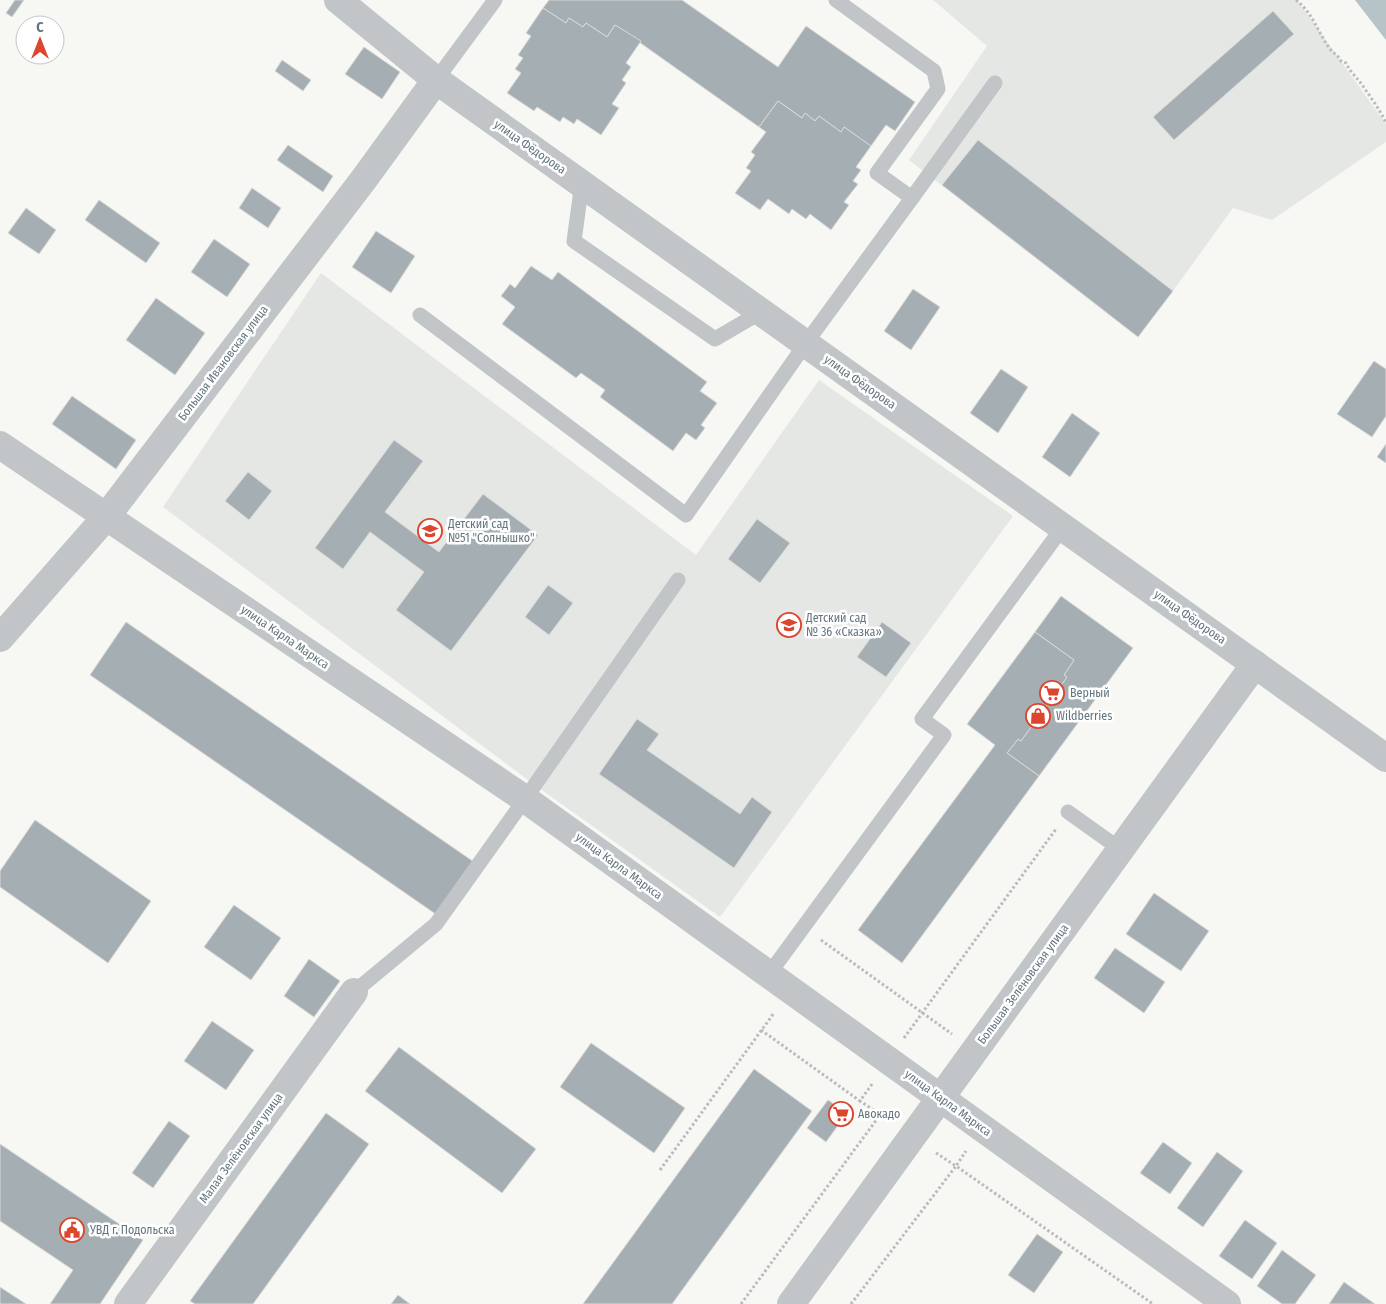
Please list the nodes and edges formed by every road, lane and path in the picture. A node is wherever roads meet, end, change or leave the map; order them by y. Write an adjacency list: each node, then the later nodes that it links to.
1 (338, 0): 5 (street, улица Фёдорова)
2 (495, 0): 5 (lane)
3 (836, 0): 9 (lane)
4 (1296, 0): 7 (path)
5 (436, 80): 8 (street, улица Фёдорова); 14 (street, Большая Ивановская улица)
6 (995, 83): 9 (lane)
7 (1386, 123)
8 (582, 184): 10 (street, улица Фёдорова); 10 (lane)
9 (912, 198): 12 (lane)
10 (762, 312): 12 (street, улица Фёдорова)
11 (420, 315): 12 (lane)
12 (806, 343): 15 (street, улица Фёдорова)
13 (0, 445): 14 (street, улица Карла Маркса)
14 (106, 517): 17 (street, Большая Ивановская улица); 20 (street, улица Карла Маркса)
15 (1063, 527): 18 (street, улица Фёдорова); 23 (lane)
16 (678, 580): 20 (lane)
17 (0, 638)
18 (1255, 664): 19 (street, улица Фёдорова); 22 (street, Большая Зелёновская улица)
19 (1386, 758)
20 (525, 799): 24 (street, улица Карла Маркса); 26 (lane)
21 (1068, 812): 22 (lane); 27 (path)
22 (1120, 849): 29 (street, Большая Зелёновская улица)
23 (803, 928): 24 (lane); 27 (path)
24 (769, 974): 25 (street, улица Карла Маркса)
25 (791, 990): 28 (path); 30 (street, улица Карла Маркса)
26 (354, 992): 34 (street, Малая Зелёновская улица)
27 (922, 1013): 29 (path)
28 (762, 1030): 31 (path); 33 (path)
29 (974, 1050): 30 (street, Большая Зелёновская улица)
30 (940, 1098): 36 (street, Большая Зелёновская улица); 39 (street, улица Карла Маркса)
31 (860, 1101)
32 (880, 1115): 35 (path)
33 (660, 1170)
34 (128, 1304)
35 (741, 1304)
36 (791, 1304)
37 (851, 1304): 38 (path)
38 (1153, 1304)
39 (1227, 1304)

